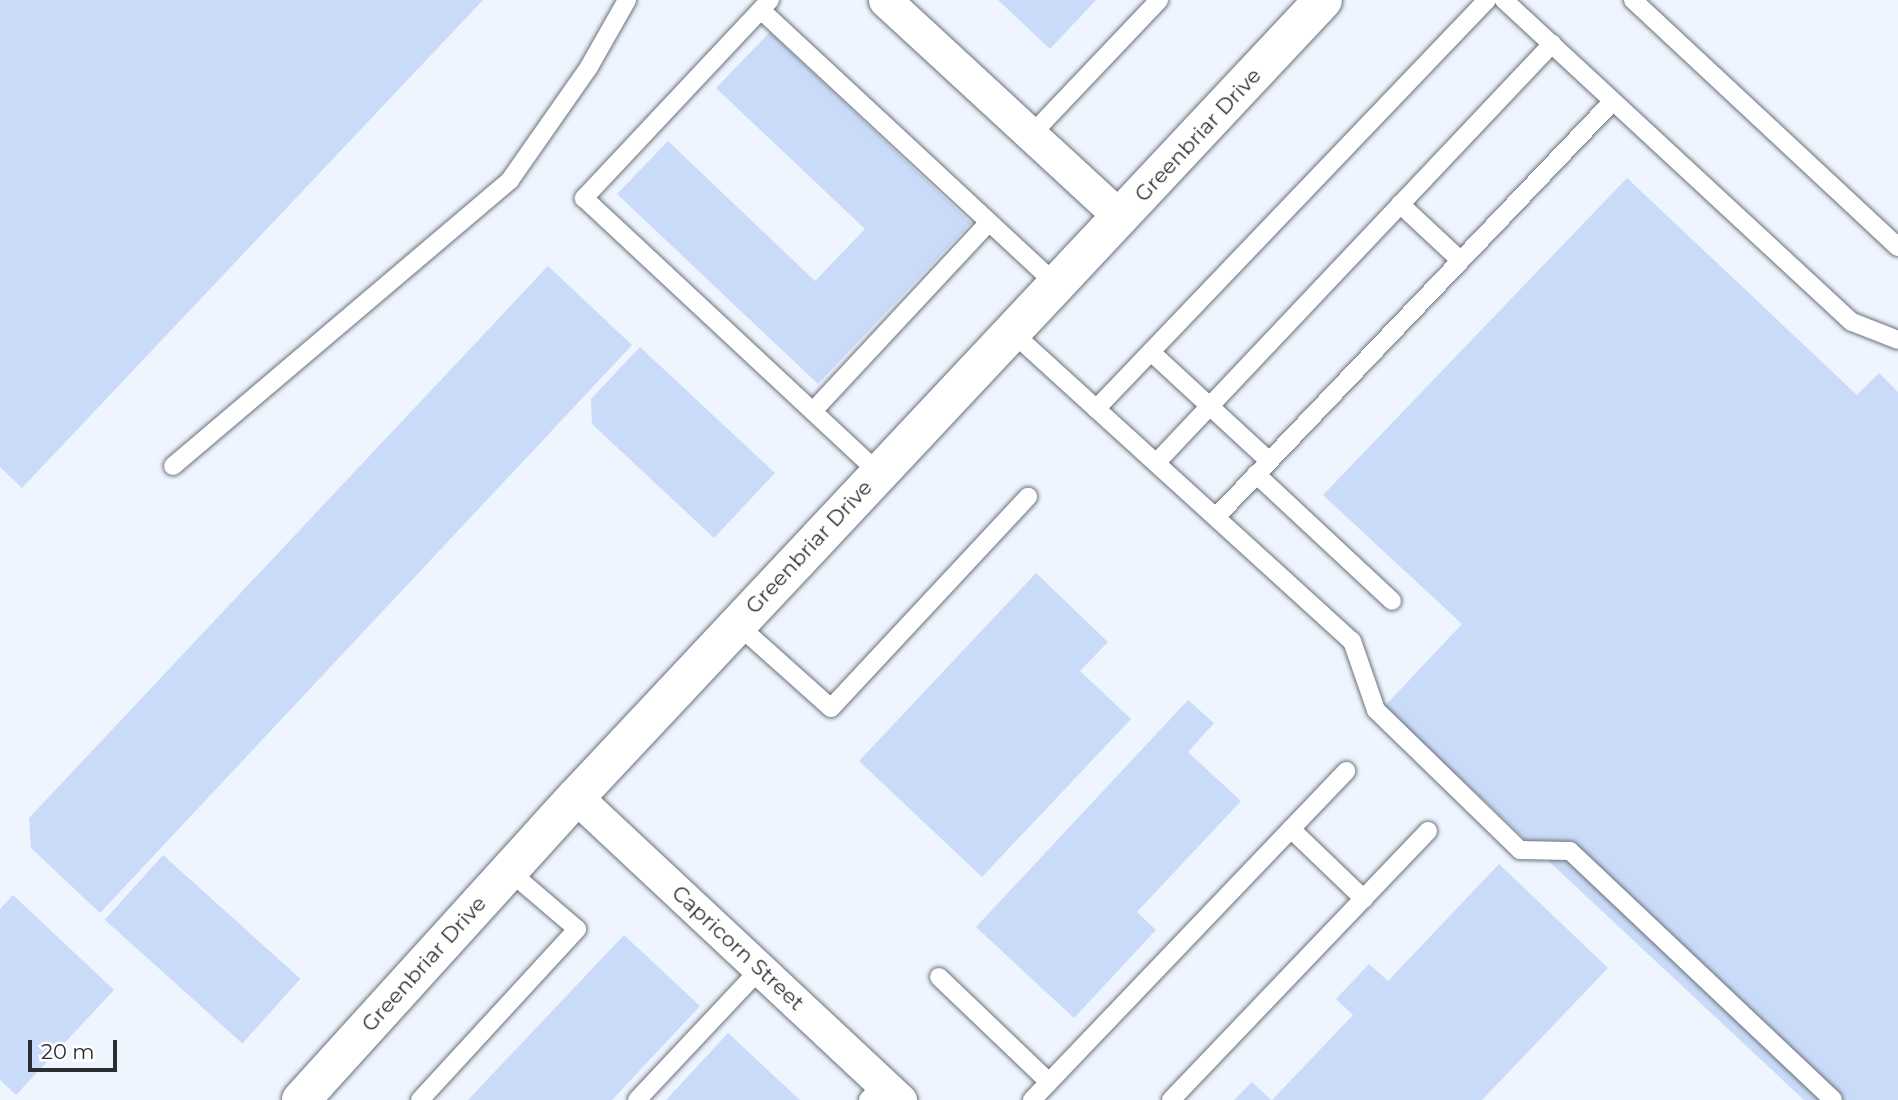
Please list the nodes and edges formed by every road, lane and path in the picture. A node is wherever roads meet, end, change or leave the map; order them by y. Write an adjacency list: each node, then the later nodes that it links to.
1 (627, 0): 26 (lane)
2 (885, 0): 11 (street)
3 (1159, 0): 11 (lane)
4 (1323, 0): 13 (street, Greenbriar Drive)
5 (1486, 0): 20 (lane)
6 (1504, 0): 9 (lane)
7 (1633, 0): 15 (lane)
8 (765, 5): 14 (lane); 23 (lane)
9 (1552, 44): 10 (lane); 12 (lane)
10 (1613, 100): 16 (lane); 19 (lane)
11 (1031, 135): 13 (street)
12 (1401, 204): 16 (lane); 21 (lane)
13 (1121, 218): 17 (street, Greenbriar Drive)
14 (989, 222): 17 (lane); 23 (lane)
15 (1898, 247)
16 (1460, 260): 24 (lane)
17 (1057, 285): 18 (street, Greenbriar Drive)
18 (1013, 333): 22 (lane); 27 (street, Greenbriar Drive)
19 (1898, 340)
20 (1151, 352): 21 (lane); 22 (lane)
21 (1210, 406): 24 (lane); 25 (lane)
22 (1096, 409): 25 (lane)
23 (813, 411): 27 (lane)
24 (1269, 461): 28 (lane)
25 (1156, 463): 30 (lane)
26 (173, 466)
27 (879, 473): 32 (street, Greenbriar Drive)
28 (1256, 474): 30 (lane); 31 (lane)
29 (1028, 497): 32 (lane)
30 (1216, 517): 48 (lane)
31 (1392, 601)
32 (737, 624): 34 (street, Greenbriar Drive)
33 (1346, 771): 35 (lane)
34 (576, 797): 37 (street, Greenbriar Drive); 39 (street, Capricorn Street)
35 (1291, 829): 38 (lane); 41 (lane)
36 (1428, 831): 38 (lane)
37 (509, 871): 43 (street, Greenbriar Drive); 44 (lane)
38 (1364, 899): 47 (lane)
39 (760, 969): 42 (street, Capricorn Street); 45 (lane)
40 (939, 977): 41 (lane)
41 (1049, 1082): 46 (lane)
42 (884, 1095)
43 (300, 1100)
44 (420, 1100)
45 (637, 1100)
46 (1032, 1100)
47 (1171, 1100)
48 (1833, 1100)

